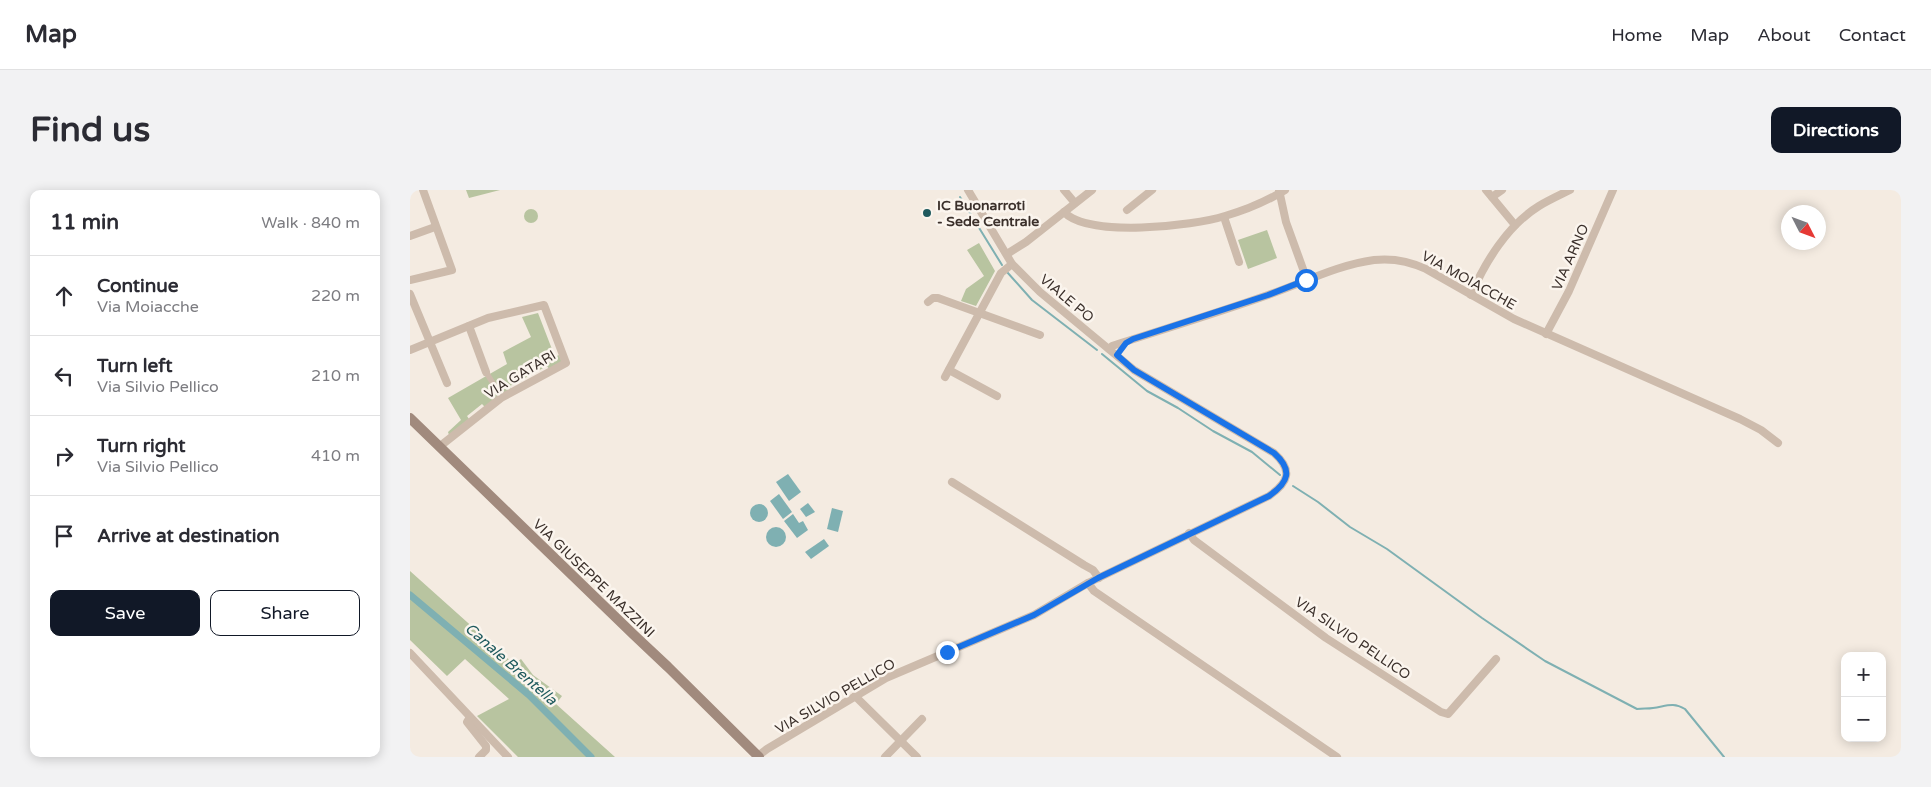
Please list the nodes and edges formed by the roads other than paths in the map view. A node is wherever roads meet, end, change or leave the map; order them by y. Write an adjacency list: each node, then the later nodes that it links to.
1 (423, 190): 17 (street)
2 (968, 190): 19 (street, VIALE PO)
3 (1064, 190): 12 (street)
4 (1092, 190): 12 (street)
5 (1152, 190): 13 (street)
6 (1486, 190): 11 (street)
7 (1502, 190): 11 (street)
8 (1570, 190): 16 (street)
9 (1281, 191): 15 (street); 23 (street)
10 (1609, 191): 29 (street, VIA ARNO)
11 (1492, 197): 16 (street)
12 (1075, 203): 14 (street)
13 (1127, 210)
14 (1064, 212): 15 (street); 19 (street)
15 (1224, 217): 20 (street)
16 (1516, 225): 25 (street)
17 (435, 227): 18 (street); 22 (street)
18 (410, 236)
19 (1007, 254): 21 (street, VIALE PO)
20 (1239, 262)
21 (1012, 264): 27 (street); 33 (street, VIALE PO)
22 (410, 280)
23 (1306, 280): 25 (street, VIA MOIACCHE); 31 (street, VIA MOIACCHE)
24 (410, 294): 32 (street)
25 (1472, 295): 29 (street, VIA MOIACCHE)
26 (928, 302): 27 (street)
27 (978, 314): 30 (street); 39 (street)
28 (468, 326): 32 (street); 36 (street); 38 (street, VIA GATARI)
29 (1546, 334): 41 (street, VIA MOIACCHE)
30 (1040, 335)
31 (1133, 339): 33 (street, VIA MOIACCHE); 35 (street, VIA MOIACCHE)
32 (429, 342): 34 (street); 37 (street)
33 (1109, 349): 35 (street, VIA SILVIO PELLICO)
34 (410, 350)
35 (1117, 355): 44 (street, VIA SILVIO PELLICO)
36 (486, 372): 38 (street)
37 (447, 383)
38 (500, 396): 42 (street, VIA GATARI)
39 (997, 396)
40 (410, 418): 42 (main road, VIA GIUSEPPE MAZZINI)
41 (1778, 443)
42 (439, 447): 55 (main road, VIA GIUSEPPE MAZZINI)
43 (952, 482): 45 (street)
44 (1189, 533): 45 (street, VIA SILVIO PELLICO); 48 (street, VIA SILVIO PELLICO)
45 (1098, 578): 46 (street, VIA SILVIO PELLICO)
46 (1088, 583): 49 (street, VIA SILVIO PELLICO); 58 (street)
47 (410, 653): 50 (street)
48 (1496, 659)
49 (855, 696): 52 (street); 55 (street, VIA SILVIO PELLICO)
50 (470, 718): 53 (street); 54 (street)
51 (922, 719): 52 (street)
52 (901, 740): 56 (street); 57 (street)
53 (479, 757)
54 (508, 757)
55 (759, 757)
56 (885, 757)
57 (918, 757)
58 (1337, 757)

